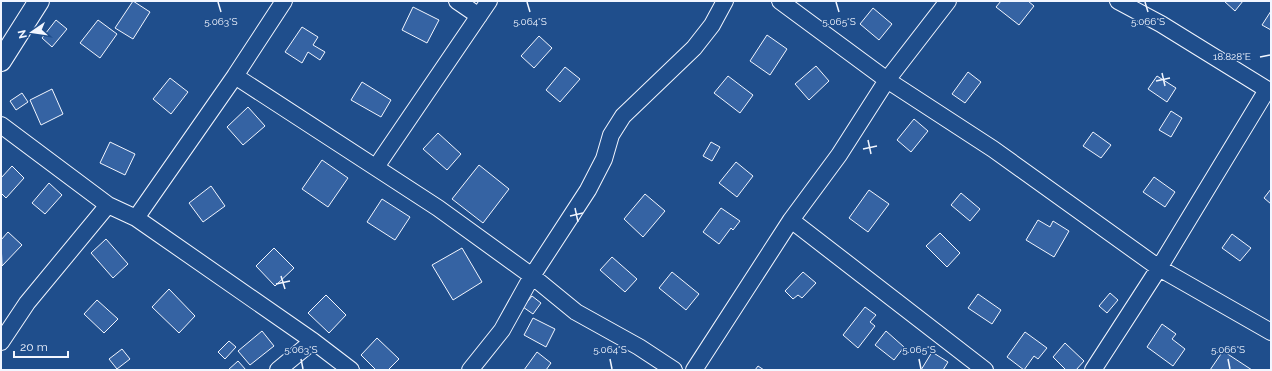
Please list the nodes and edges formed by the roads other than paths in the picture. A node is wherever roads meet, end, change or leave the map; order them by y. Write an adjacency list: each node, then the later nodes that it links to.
1 (40, 1): 10 (street)
2 (284, 1): 11 (street)
3 (457, 1): 9 (street)
4 (490, 1): 9 (street)
5 (725, 1): 20 (street)
6 (780, 1): 12 (street)
7 (948, 1): 12 (street)
8 (1118, 1): 13 (street)
9 (479, 16): 15 (street)
10 (1, 61)
11 (235, 76): 15 (street); 17 (street)
12 (887, 80): 18 (street); 19 (street)
13 (1269, 91): 19 (street)
14 (1, 125): 16 (street)
15 (376, 167): 20 (street)
16 (108, 204): 17 (street); 23 (street)
17 (136, 218): 22 (street)
18 (791, 220): 28 (street); 29 (street)
19 (1160, 268): 21 (street); 30 (street)
20 (532, 276): 26 (street); 27 (street)
21 (1271, 332)
22 (313, 341): 24 (street); 25 (street)
23 (1, 342)
24 (278, 370)
25 (351, 370)
26 (470, 370)
27 (674, 370)
28 (694, 370)
29 (985, 370)
30 (1093, 370)

